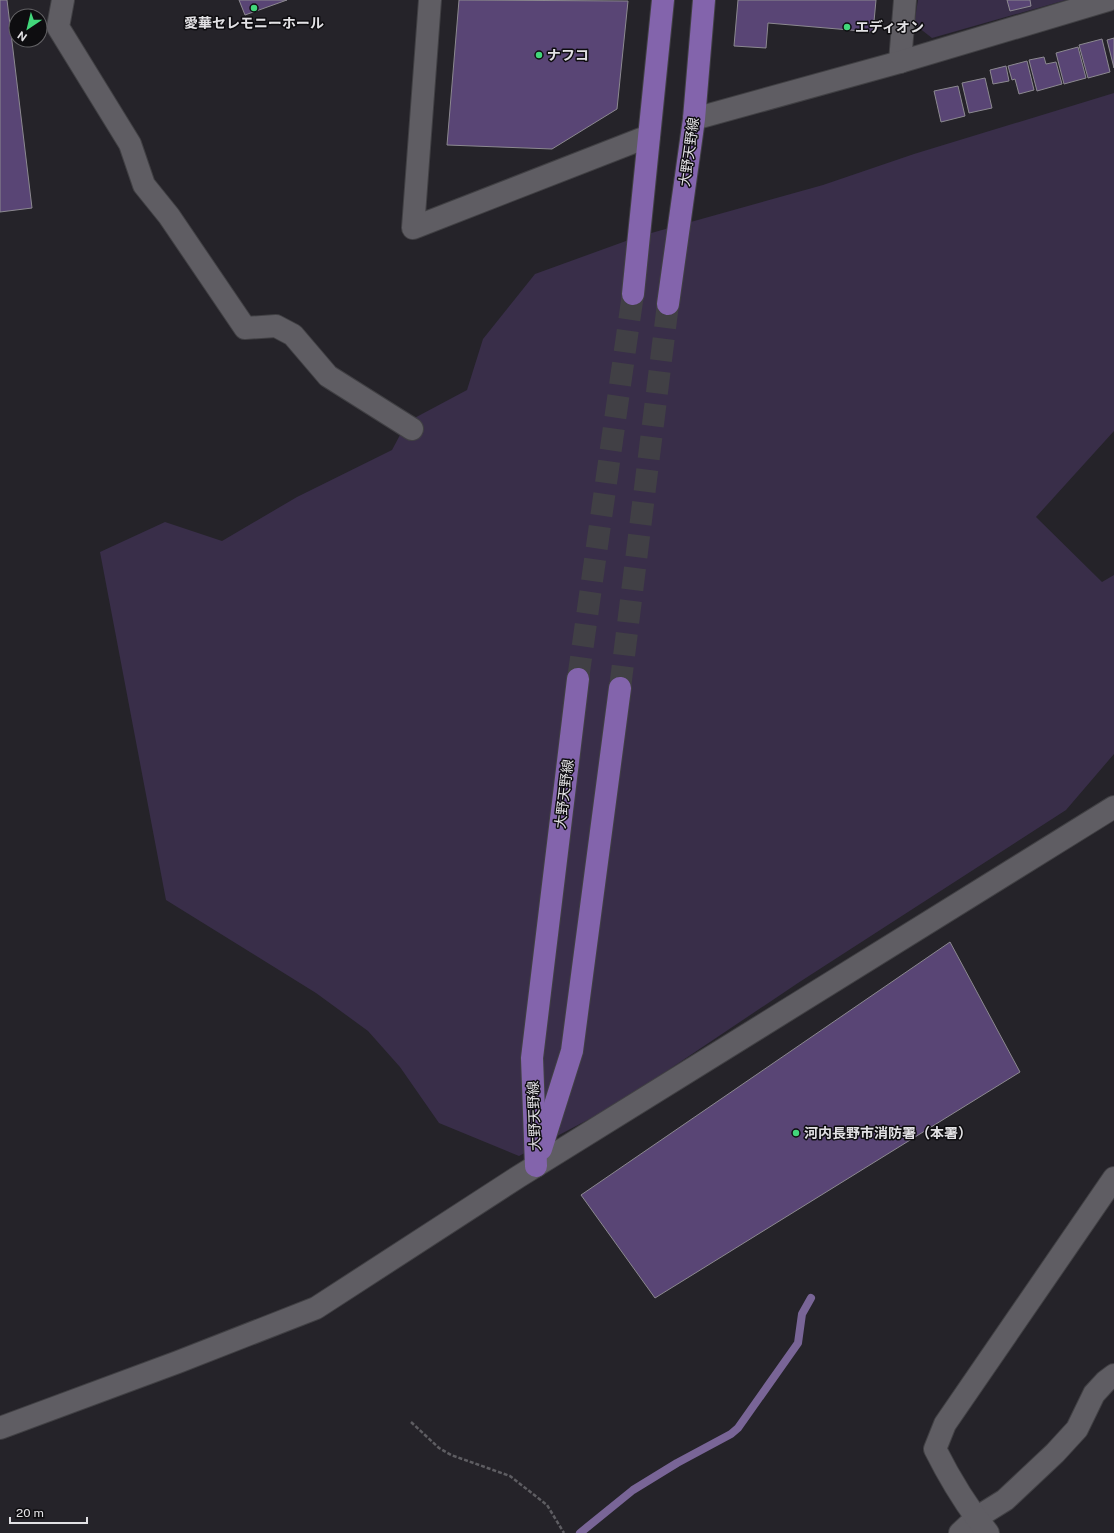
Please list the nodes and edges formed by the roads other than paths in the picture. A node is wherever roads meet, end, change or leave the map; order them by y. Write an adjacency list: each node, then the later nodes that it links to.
1 (63, 0): 12 (street)
2 (430, 0): 9 (street)
3 (663, 0): 9 (main road)
4 (704, 0): 8 (main road, 大野天野線)
5 (905, 0): 7 (street)
6 (1108, 0): 7 (street)
7 (900, 62): 8 (street)
8 (694, 119): 11 (main road, 大野天野線)
9 (649, 136): 10 (main road)
10 (633, 294)
11 (668, 304)
12 (412, 429)
13 (578, 679): 16 (main road, 大野天野線)
14 (620, 688): 16 (main road, 大野天野線)
15 (1114, 807): 16 (street)
16 (536, 1166): 19 (street)
17 (1114, 1178): 20 (street)
18 (1114, 1375): 20 (street)
19 (0, 1428)
20 (982, 1525): 21 (street)
21 (960, 1533)

